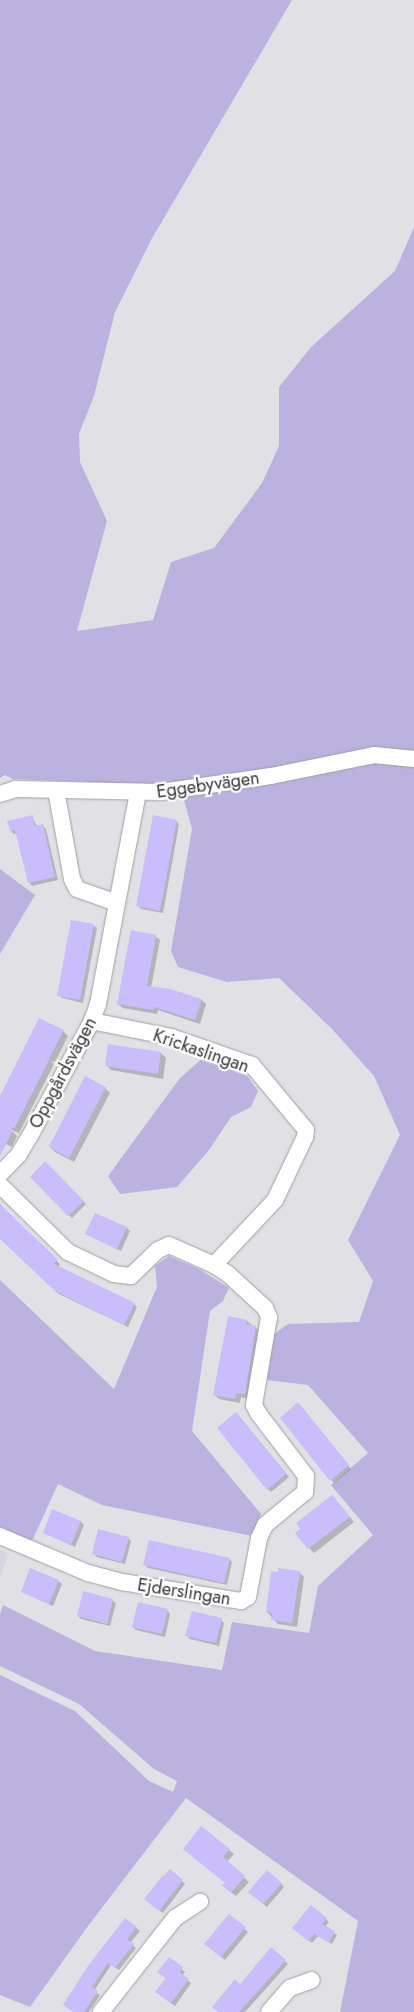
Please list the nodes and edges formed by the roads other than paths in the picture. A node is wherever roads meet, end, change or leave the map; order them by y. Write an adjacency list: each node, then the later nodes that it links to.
1 (414, 758): 3 (street, Eggebyvägen)
2 (56, 790): 3 (street, Eggebyvägen); 4 (street, Eggebyvägen); 5 (street)
3 (138, 793): 5 (street, Oppgårdsvägen)
4 (0, 794)
5 (117, 904): 6 (street, Oppgårdsvägen)
6 (92, 1021): 7 (street, Oppgårdsvägen); 9 (street, Krickaslingan)
7 (0, 1174)
8 (0, 1185): 9 (street)
9 (214, 1265): 10 (street, Ejderslingan)
10 (0, 1536)
11 (200, 1902): 13 (street)
12 (312, 1980): 14 (street)
13 (101, 2012)
14 (269, 2012)

